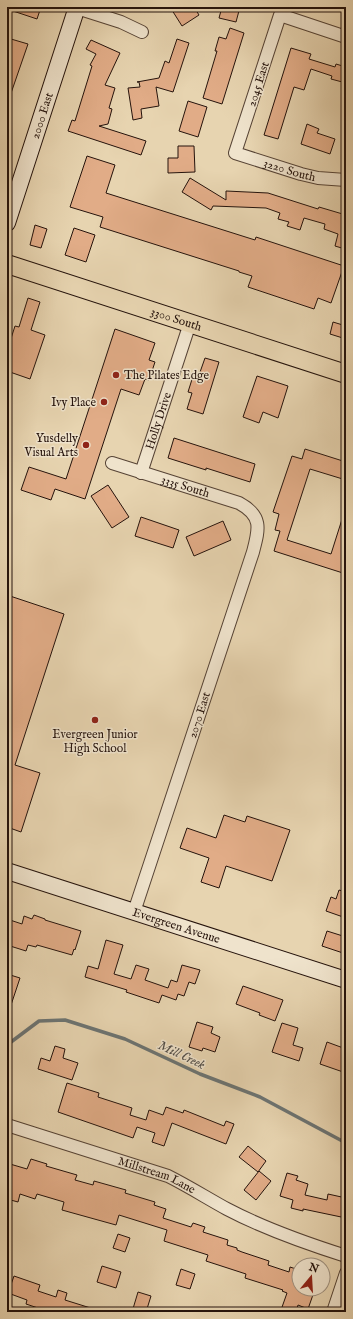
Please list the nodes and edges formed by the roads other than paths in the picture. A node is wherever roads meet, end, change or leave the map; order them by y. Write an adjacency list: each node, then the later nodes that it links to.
1 (77, 8): 2 (street); 6 (street, 2000 East)
2 (142, 32)
3 (346, 37): 4 (street, 2045 East)
4 (235, 153): 5 (street, 3220 South)
5 (346, 180)
6 (7, 223)
7 (7, 264): 8 (main road, 3300 South)
8 (190, 323): 9 (main road, 3300 South); 11 (street, Holly Drive)
9 (346, 374)
10 (112, 463): 11 (street, 3335 South)
11 (141, 472): 12 (street, 3335 South)
12 (256, 516): 14 (street, 2070 East)
13 (7, 872): 14 (street, Evergreen Avenue)
14 (134, 912): 15 (street, Evergreen Avenue)
15 (346, 980)
16 (7, 1125): 17 (street, Millstream Lane)
17 (346, 1256)
18 (346, 1273): 19 (street)
19 (333, 1312)

